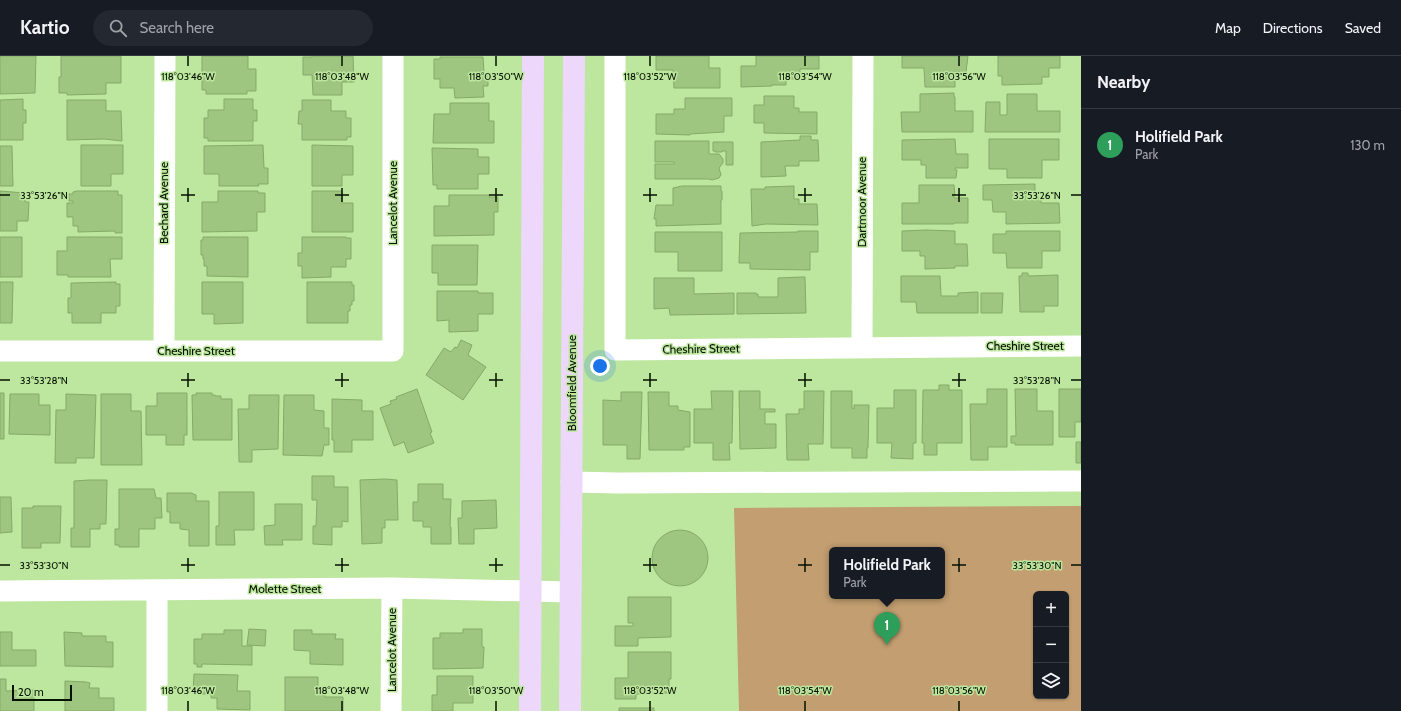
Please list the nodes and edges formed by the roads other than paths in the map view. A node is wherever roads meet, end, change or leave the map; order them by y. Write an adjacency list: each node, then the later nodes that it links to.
1 (165, 56): 10 (street, Bechard Avenue)
2 (393, 56): 11 (street, Lancelot Avenue)
3 (533, 56): 17 (main road)
4 (574, 56): 13 (main road, Bloomfield Avenue)
5 (616, 56): 8 (street, Cheshire Street)
6 (862, 56): 8 (street, Dartmoor Avenue)
7 (1081, 346): 8 (street, Cheshire Street)
8 (862, 347)
9 (0, 351): 10 (street, Cheshire Street)
10 (164, 351): 11 (street, Cheshire Street)
11 (393, 351)
12 (1081, 481): 13 (street)
13 (571, 482): 18 (main road, Bloomfield Avenue)
14 (392, 588): 15 (street, Molette Street); 17 (street, Molette Street); 20 (street, Lancelot Avenue)
15 (157, 590): 16 (street, Molette Street); 19 (street)
16 (0, 591)
17 (529, 591): 18 (street, Molette Street); 21 (main road)
18 (570, 592): 22 (main road, Bloomfield Avenue)
19 (157, 711)
20 (391, 711)
21 (530, 711)
22 (570, 711)

